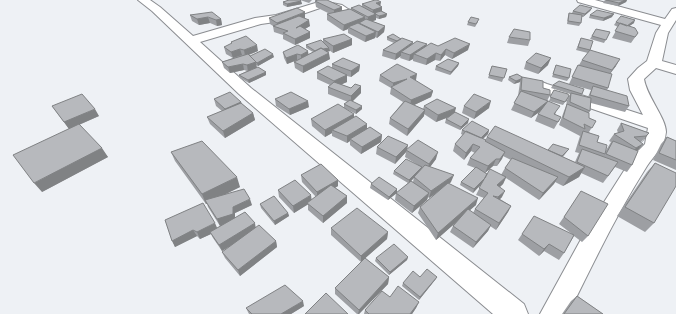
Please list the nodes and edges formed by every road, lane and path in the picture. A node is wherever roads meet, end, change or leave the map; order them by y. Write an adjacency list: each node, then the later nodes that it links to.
1 (143, 0): 6 (street)
2 (582, 0): 5 (street)
3 (676, 11): 5 (street)
4 (348, 13): 6 (street)
5 (668, 23): 7 (street)
6 (191, 41): 11 (street)
7 (654, 63): 8 (street); 10 (street)
8 (676, 70)
9 (542, 86): 10 (street)
10 (657, 125): 12 (street)
11 (514, 314)
12 (554, 314)

